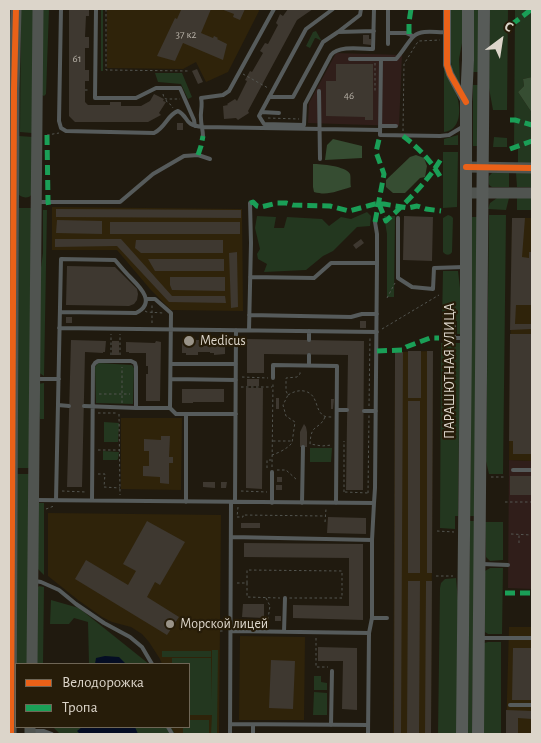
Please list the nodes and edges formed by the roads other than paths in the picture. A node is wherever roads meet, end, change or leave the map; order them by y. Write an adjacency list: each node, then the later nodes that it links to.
1 (16, 9): 23 (street)
2 (38, 9): 45 (street)
3 (61, 9): 30 (lane)
4 (96, 9): 30 (lane)
5 (274, 9): 32 (lane)
6 (333, 9): 25 (lane)
7 (361, 9): 14 (lane)
8 (374, 9): 13 (lane)
9 (388, 9): 15 (lane)
10 (447, 9): 16 (street)
11 (468, 9): 21 (main road, ПАРАШЮТНАЯ УЛИЦА)
12 (484, 9): 22 (main road)
13 (374, 31): 14 (lane); 33 (lane)
14 (338, 32): 25 (lane)
15 (388, 32): 17 (lane); 18 (lane)
16 (447, 32): 17 (lane); 26 (street)
17 (413, 36): 20 (lane)
18 (388, 44)
19 (350, 59): 20 (lane)
20 (381, 59): 34 (lane)
21 (467, 74): 22 (main road); 26 (main road, ПАРАШЮТНАЯ УЛИЦА)
22 (484, 74): 40 (main road)
23 (11, 84): 45 (street)
24 (319, 91): 35 (lane)
25 (269, 97): 27 (lane)
26 (466, 102): 29 (main road, ПАРАШЮТНАЯ УЛИЦА)
27 (261, 112): 28 (lane); 33 (lane)
28 (279, 113)
29 (466, 124): 34 (lane); 39 (main road, ПАРАШЮТНАЯ УЛИЦА)
30 (195, 126): 32 (lane)
31 (396, 126): 34 (lane)
32 (203, 127): 33 (lane); 36 (lane)
33 (304, 127): 35 (lane)
34 (380, 128): 35 (lane)
35 (320, 130): 38 (lane)
36 (203, 136)
37 (210, 159): 45 (lane)
38 (320, 159)
39 (466, 167): 40 (street); 42 (main road, ПАРАШЮТНАЯ УЛИЦА)
40 (483, 167): 41 (street); 43 (main road)
41 (532, 168)
42 (466, 192): 43 (street); 50 (main road, ПАРАШЮТНАЯ УЛИЦА)
43 (483, 192): 44 (street); 103 (main road)
44 (532, 192)
45 (25, 202): 53 (street); 73 (street)
46 (250, 203): 51 (lane)
47 (398, 218): 50 (lane)
48 (375, 222): 49 (lane)
49 (377, 263): 51 (lane); 55 (lane)
50 (466, 267): 65 (main road, ПАРАШЮТНАЯ УЛИЦА)
51 (250, 278): 56 (lane)
52 (146, 299): 54 (lane); 54 (lane); 59 (lane)
53 (11, 309): 107 (street)
54 (60, 312): 58 (lane)
55 (377, 314): 56 (lane); 63 (lane)
56 (249, 315): 61 (lane)
57 (444, 323): 65 (lane)
58 (59, 328): 59 (lane); 74 (lane)
59 (171, 330): 60 (lane); 68 (lane)
60 (236, 330): 61 (lane); 69 (lane)
61 (249, 330): 62 (lane)
62 (309, 331): 63 (lane); 66 (lane)
63 (377, 332): 85 (lane)
64 (445, 338): 65 (lane)
65 (460, 338): 132 (main road, ПАРАШЮТНАЯ УЛИЦА)
66 (309, 340)
67 (309, 355): 70 (lane)
68 (171, 364): 69 (lane); 75 (lane)
69 (236, 364): 71 (lane)
70 (309, 365): 72 (lane); 82 (lane)
71 (236, 378): 75 (lane); 87 (lane)
72 (273, 378)
73 (34, 379): 74 (lane); 92 (street)
74 (58, 379): 76 (lane)
75 (170, 379): 81 (lane)
76 (58, 405): 77 (lane); 93 (lane)
77 (69, 406)
78 (84, 406): 79 (lane)
79 (93, 406): 80 (lane); 80 (lane); 94 (lane)
80 (136, 408): 81 (lane)
81 (170, 408): 86 (lane)
82 (337, 410): 83 (lane); 98 (lane)
83 (347, 410)
84 (364, 411): 85 (lane)
85 (376, 411): 99 (lane)
86 (186, 414): 87 (lane); 95 (lane)
87 (236, 414): 100 (lane)
88 (303, 447): 97 (lane)
89 (513, 470): 90 (lane)
90 (532, 470)
91 (272, 472): 96 (lane)
92 (33, 500): 93 (lane); 105 (street)
93 (56, 500): 94 (lane)
94 (92, 500): 95 (lane)
95 (186, 502): 100 (lane)
96 (272, 503): 97 (lane); 100 (lane)
97 (302, 503): 98 (lane)
98 (336, 503): 99 (lane)
99 (374, 503): 102 (lane)
100 (235, 504): 101 (lane)
101 (232, 537): 102 (lane); 110 (lane)
102 (372, 540): 108 (lane)
103 (480, 564): 104 (lane); 113 (main road)
104 (508, 565)
105 (33, 581): 115 (street); 116 (lane)
106 (285, 598): 111 (lane)
107 (10, 608): 118 (street)
108 (372, 618): 109 (lane); 112 (lane)
109 (386, 618)
110 (230, 631): 111 (lane); 122 (lane)
111 (284, 632): 112 (lane)
112 (369, 633): 125 (lane)
113 (479, 638): 114 (lane); 133 (main road)
114 (532, 638)
115 (32, 663)
116 (151, 663)
117 (332, 671): 124 (lane)
118 (12, 675): 121 (street)
119 (510, 705): 120 (lane)
120 (532, 705)
121 (10, 721): 127 (street)
122 (230, 724): 123 (lane); 129 (lane)
123 (253, 725): 124 (lane); 130 (lane)
124 (331, 725): 125 (lane)
125 (368, 725): 131 (lane)
126 (29, 731): 128 (lane)
127 (11, 734)
128 (52, 734)
129 (230, 734)
130 (253, 734)
131 (368, 734)
132 (462, 734)
133 (478, 734)

